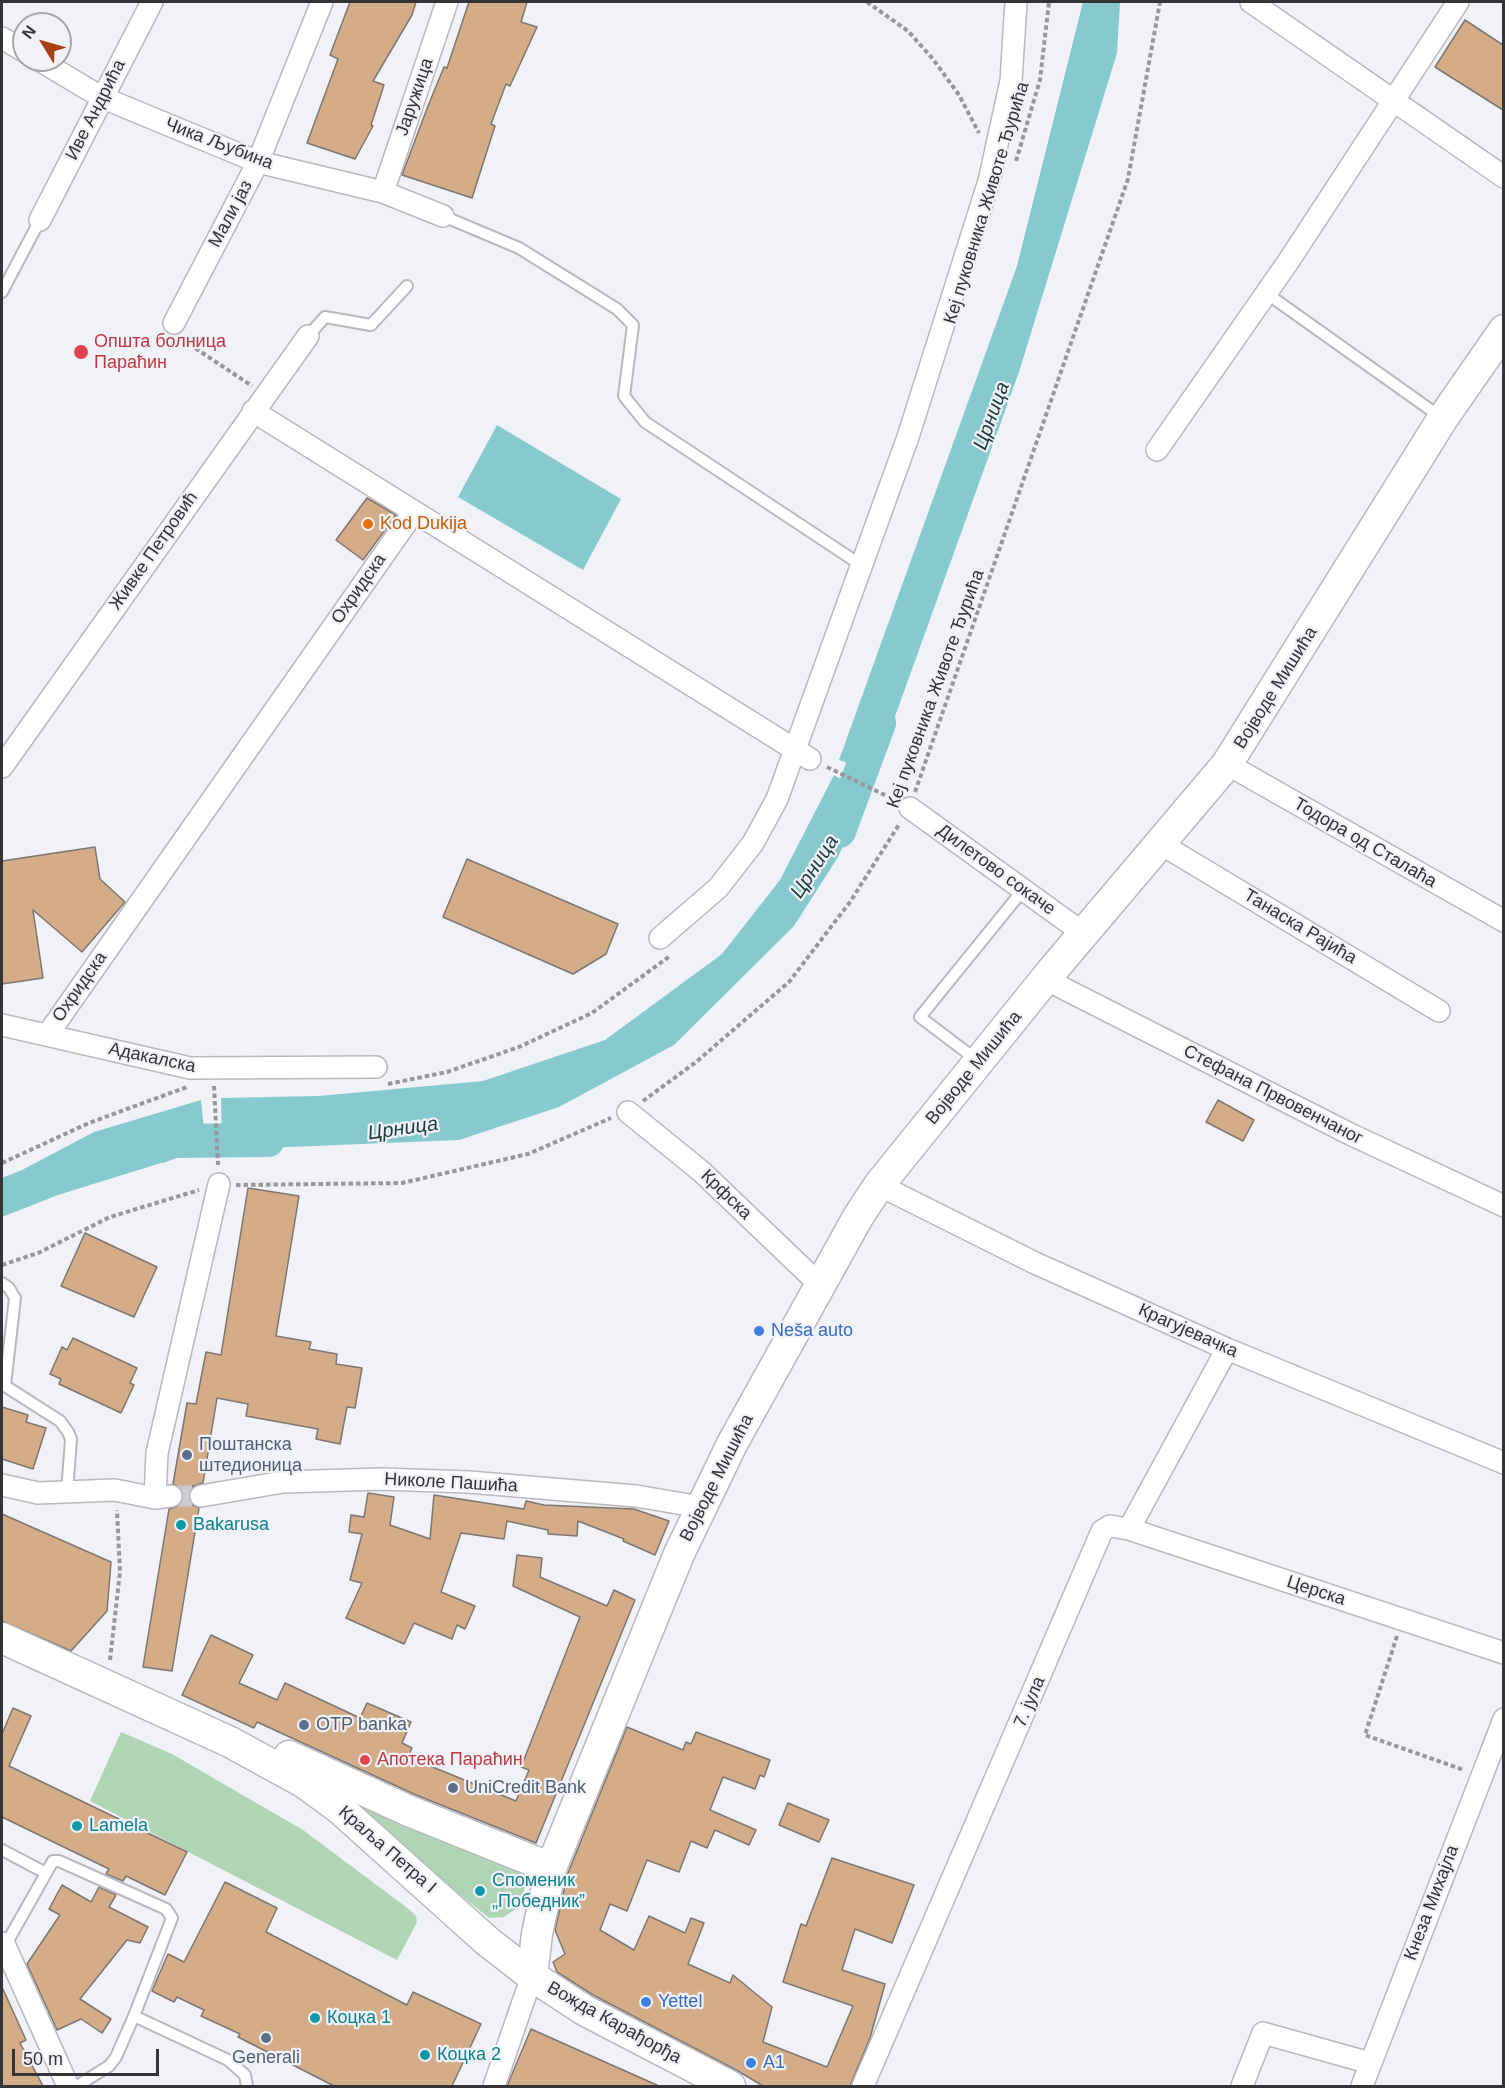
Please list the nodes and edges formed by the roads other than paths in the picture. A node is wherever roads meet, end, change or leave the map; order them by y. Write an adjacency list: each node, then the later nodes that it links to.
1 (152, 2): 8 (street, Иве Андрића)
2 (322, 2): 10 (street, Мали јаз)
3 (447, 2): 12 (street, Јаружица)
4 (1016, 2): 25 (street)
5 (1251, 2): 9 (street)
6 (1458, 2): 9 (street)
7 (59, 72): 8 (street, Чика Љубина)
8 (101, 97): 10 (street, Чика Љубина); 14 (street, Иве Андрића)
9 (1394, 101): 11 (street); 17 (street)
10 (258, 162): 12 (street, Чика Љубина); 18 (street, Мали јаз)
11 (1503, 177)
12 (382, 192): 13 (street, Чика Љубина)
13 (443, 216): 25 (lane)
14 (40, 220): 16 (lane)
15 (407, 286): 20 (lane)
16 (3, 287)
17 (1266, 293): 22 (lane); 23 (street)
18 (174, 323)
19 (1503, 330): 22 (main road, Војводе Мишића)
20 (308, 336): 21 (street, Живке Петровић)
21 (259, 403): 24 (street); 28 (street, Живке Петровић)
22 (1443, 418): 27 (main road, Војводе Мишића)
23 (1156, 450)
24 (413, 513): 26 (street); 38 (street, Охридска)
25 (861, 565): 26 (street)
26 (809, 758): 34 (street)
27 (1227, 764): 30 (main road, Војводе Мишића); 32 (street, Тодора од Сталаћа)
28 (2, 767)
29 (910, 808): 31 (street, Дилетово сокаче)
30 (1161, 844): 33 (main road, Војводе Мишића); 36 (street, Танаска Рајића)
31 (1023, 890): 33 (street, Дилетово сокаче); 39 (lane)
32 (1503, 921)
33 (1083, 933): 35 (main road, Војводе Мишића)
34 (668, 945)
35 (1045, 979): 39 (main road, Војводе Мишића); 44 (street, Стефана Првовенчаног)
36 (1439, 1011)
37 (2, 1026): 38 (street, Адакалска)
38 (48, 1034): 40 (street, Адакалска)
39 (979, 1062): 43 (main road, Војводе Мишића)
40 (380, 1076)
41 (628, 1112): 46 (street, Крфска)
42 (219, 1184): 51 (street)
43 (879, 1185): 46 (main road, Војводе Мишића); 47 (street, Крагујевачка)
44 (1503, 1206)
45 (2, 1283): 48 (lane)
46 (819, 1284): 53 (main road, Војводе Мишића)
47 (1227, 1349): 49 (street, Крагујевачка); 54 (street)
48 (3, 1385): 51 (lane)
49 (1503, 1463)
50 (2, 1485): 51 (street)
51 (67, 1492)
52 (201, 1496): 53 (street, Николе Пашића)
53 (700, 1507): 60 (main road, Војводе Мишића)
54 (1129, 1529): 56 (street, Церска); 73 (street, 7. јула)
55 (2, 1638): 58 (main road, Краља Петра I)
56 (1503, 1653)
57 (1503, 1719): 67 (street, Кнеза Михајла)
58 (230, 1742): 60 (main road, Краља Петра I); 62 (main road, Краља Петра I)
59 (2, 1850): 61 (lane)
60 (550, 1868): 63 (main road, Вожда Карађорђа)
61 (44, 1872): 64 (lane); 66 (lane)
62 (457, 1911): 63 (main road); 65 (main road, Краља Петра I)
63 (537, 1934): 65 (main road, Вожда Карађорђа)
64 (4, 1944): 68 (street)
65 (532, 1976): 71 (street); 72 (main road, Вожда Карађорђа)
66 (134, 2016): 69 (lane); 70 (lane)
67 (1370, 2063): 74 (street); 75 (street, Кнеза Михајла)
68 (68, 2086)
69 (77, 2086)
70 (247, 2086)
71 (494, 2086)
72 (730, 2086)
73 (862, 2086)
74 (1242, 2086)
75 (1362, 2086)

